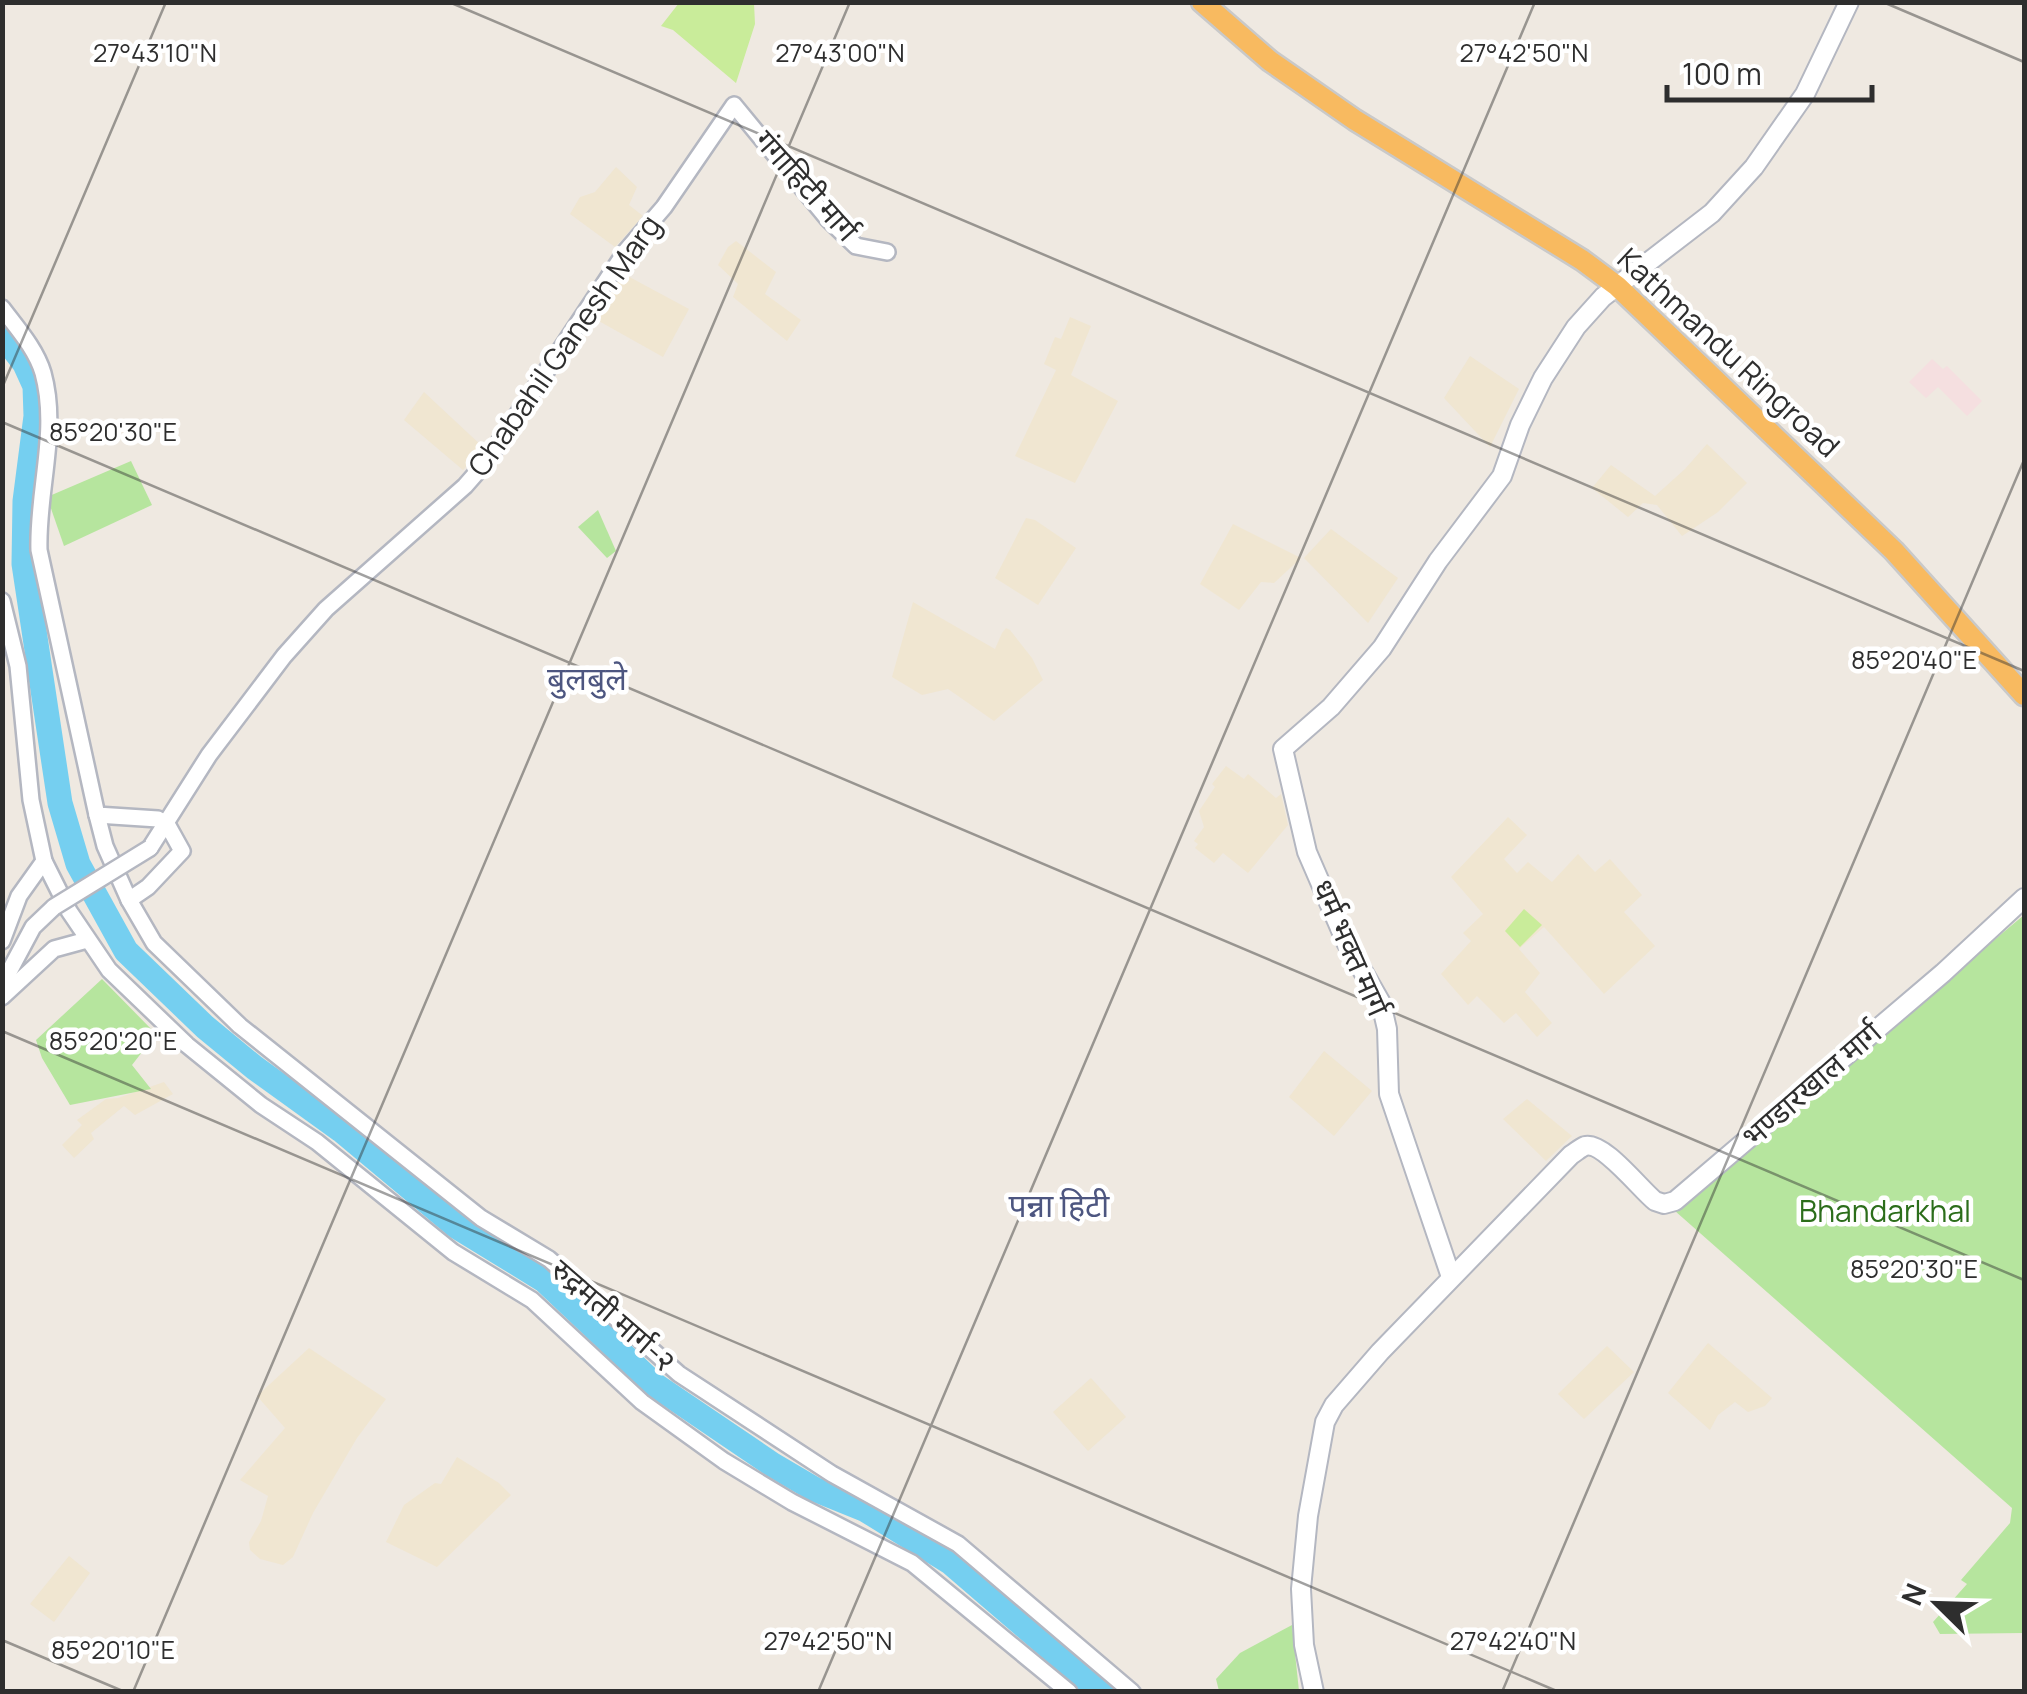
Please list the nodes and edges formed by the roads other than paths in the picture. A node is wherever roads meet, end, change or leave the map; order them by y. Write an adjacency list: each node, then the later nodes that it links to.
1 (1202, 2): 6 (highway, Kathmandu Ringroad)
2 (1849, 2): 6 (main road)
3 (1860, 2): 6 (main road)
4 (734, 105): 5 (street, गंगाहिटी मार्ग); 11 (street, Chabahil Ganesh Marg)
5 (887, 252)
6 (1620, 289): 9 (highway, Kathmandu Ringroad); 19 (main road, धर्म भक्त मार्ग)
7 (7, 313): 10 (street, रुद्रमती मार्ग-२)
8 (2, 601): 12 (street)
9 (2024, 695)
10 (96, 815): 11 (street); 14 (street, रुद्रमती मार्ग-२)
11 (167, 824): 14 (street); 17 (street, Chabahil Ganesh Marg, bridge)
12 (44, 860): 15 (street); 16 (street)
13 (2024, 898): 19 (main road, भण्डारखाल मार्ग)
14 (129, 900): 21 (street, रुद्रमती मार्ग-२)
15 (87, 940): 18 (street); 20 (street)
16 (2, 941)
17 (2, 985)
18 (2, 997)
19 (1451, 1277): 22 (main road)
20 (1069, 1692)
21 (1132, 1692)
22 (1314, 1692)

